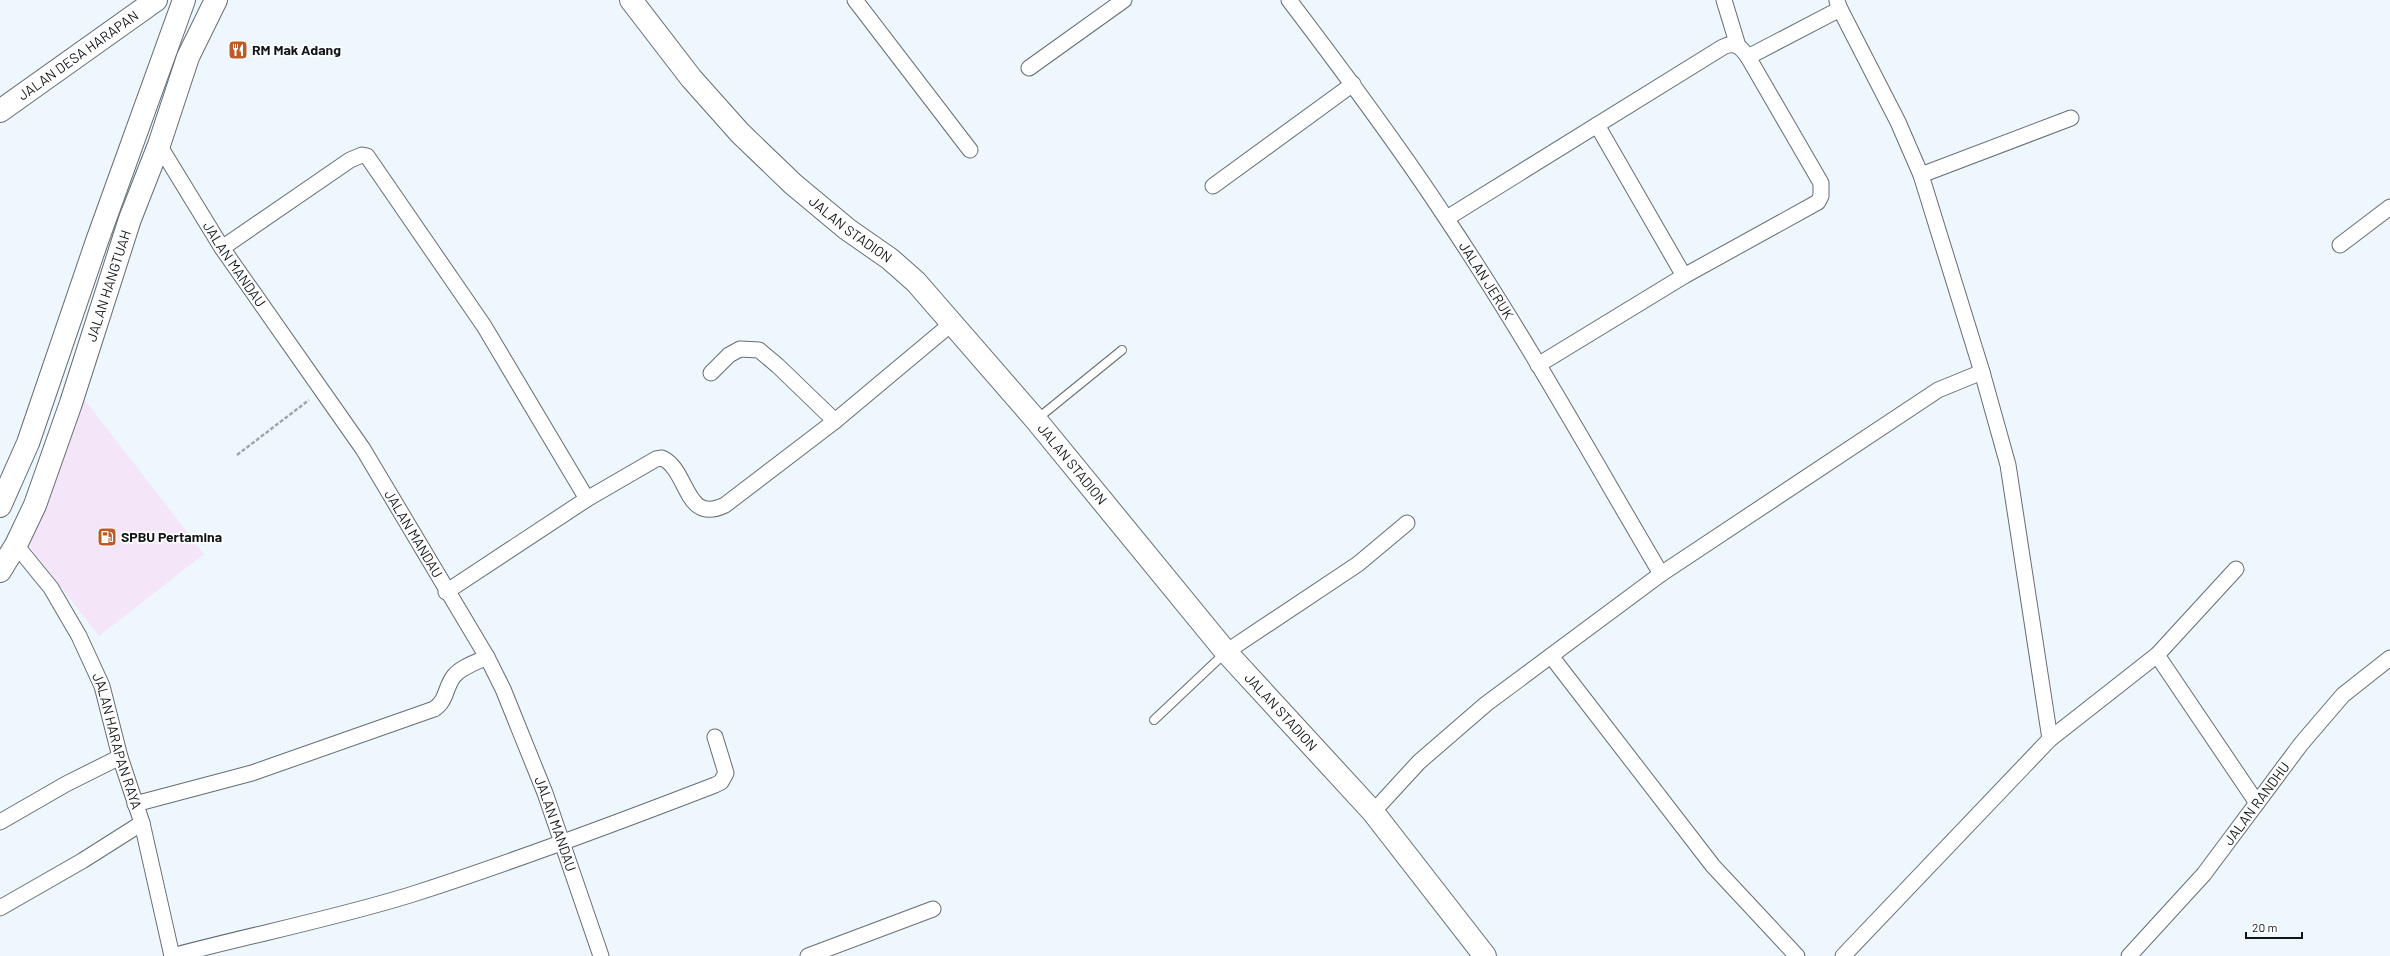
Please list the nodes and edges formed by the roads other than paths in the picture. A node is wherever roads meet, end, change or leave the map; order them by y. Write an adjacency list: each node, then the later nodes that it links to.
1 (156, 0): 13 (main road, JALAN DESA HARAPAN)
2 (184, 0): 33 (main road, JALAN HANGTUAH)
3 (216, 0): 16 (main road, JALAN HANGTUAH)
4 (855, 0): 17 (street)
5 (1124, 0): 11 (street)
6 (1289, 0): 12 (street, JALAN JERUK)
7 (1724, 0): 10 (street)
8 (635, 1): 25 (main road, JALAN STADION)
9 (1838, 4): 10 (street); 18 (street)
10 (1743, 51): 15 (street); 24 (street)
11 (1029, 68)
12 (1353, 84): 19 (street); 21 (street, JALAN JERUK)
13 (0, 111)
14 (2071, 118): 18 (street)
15 (1597, 125): 21 (street); 24 (street)
16 (159, 145): 23 (street, JALAN MANDAU); 35 (main road, JALAN HANGTUAH)
17 (970, 150)
18 (1921, 175): 29 (street)
19 (1213, 186)
20 (2390, 207): 22 (street)
21 (1447, 218): 27 (street, JALAN JERUK)
22 (2340, 245)
23 (222, 248): 32 (street); 39 (street, JALAN MANDAU)
24 (1684, 276): 27 (street)
25 (951, 324): 30 (main road, JALAN STADION); 31 (street)
26 (1122, 350): 30 (lane)
27 (1538, 365): 38 (street, JALAN JERUK)
28 (711, 372): 31 (street)
29 (1982, 372): 38 (street); 47 (street)
30 (1036, 420): 40 (main road, JALAN STADION)
31 (835, 421): 32 (street)
32 (587, 499): 39 (street)
33 (0, 505)
34 (1407, 522): 40 (street)
35 (16, 545): 37 (main road, JALAN HANGTUAH); 48 (street, JALAN HARAPAN RAYA)
36 (2236, 569): 41 (street)
37 (0, 571)
38 (1661, 574): 42 (street)
39 (446, 592): 43 (street, JALAN MANDAU)
40 (1226, 652): 45 (lane); 51 (main road, JALAN STADION)
41 (2157, 654): 47 (street); 49 (street)
42 (1551, 656): 51 (street); 61 (street)
43 (487, 657): 50 (street); 54 (street, JALAN MANDAU)
44 (2390, 658): 49 (street, JALAN RANDHU)
45 (1154, 720)
46 (715, 737): 54 (street)
47 (2050, 739): 62 (street)
48 (120, 757): 50 (street, JALAN HARAPAN RAYA); 52 (street)
49 (2257, 803): 63 (street, JALAN RANDHU)
50 (136, 804): 53 (street, JALAN HARAPAN RAYA)
51 (1373, 812): 60 (main road, JALAN STADION)
52 (0, 822)
53 (142, 823): 55 (street); 57 (street, JALAN HARAPAN RAYA)
54 (561, 844): 57 (street); 58 (street, JALAN MANDAU)
55 (0, 908)
56 (933, 909): 59 (street)
57 (172, 956)
58 (602, 956)
59 (808, 956)
60 (1485, 956)
61 (1797, 956)
62 (1843, 956)
63 (2129, 956)

